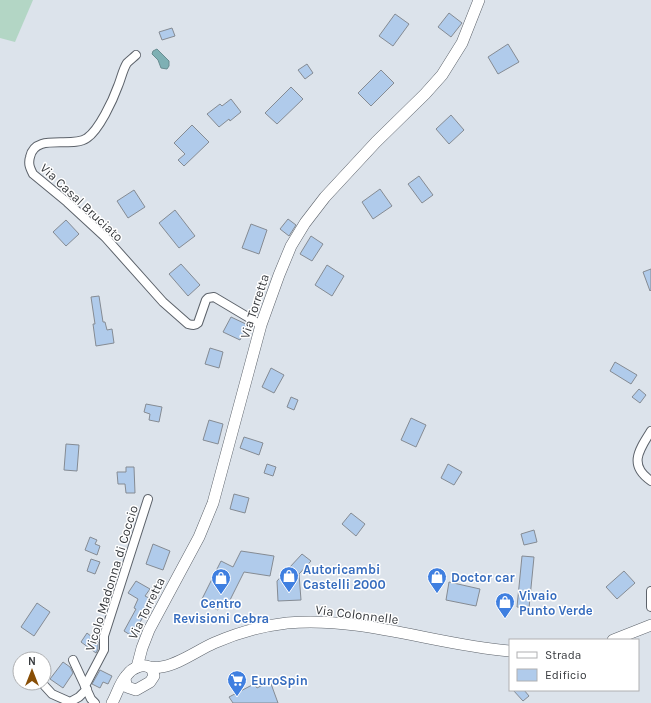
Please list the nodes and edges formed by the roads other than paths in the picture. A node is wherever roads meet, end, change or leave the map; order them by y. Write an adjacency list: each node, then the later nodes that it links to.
1 (479, 0): 3 (street, Via Torretta)
2 (136, 55): 3 (street, Via Casal Bruciato)
3 (261, 325): 13 (street, Via Torretta)
4 (651, 431): 5 (street)
5 (651, 481)
6 (148, 499): 16 (street, Vicolo Madonna di Coccio)
7 (651, 592): 8 (street)
8 (651, 607)
9 (651, 625): 10 (street)
10 (616, 639)
11 (509, 651): 14 (street, Via Colonnelle)
12 (73, 660): 16 (street, Vicolo Madonna di Coccio)
13 (137, 667): 14 (street, Via Colonnelle); 15 (street, Via Colonnelle)
14 (155, 670): 17 (street, Via Colonnelle)
15 (126, 676): 17 (street); 20 (street, Via Colonnelle)
16 (86, 688): 18 (street, Vicolo Madonna di Coccio); 19 (street, Vicolo Madonna di Coccio)
17 (136, 690): 20 (street, Via Colonnelle)
18 (49, 691)
19 (95, 703)
20 (112, 703)

